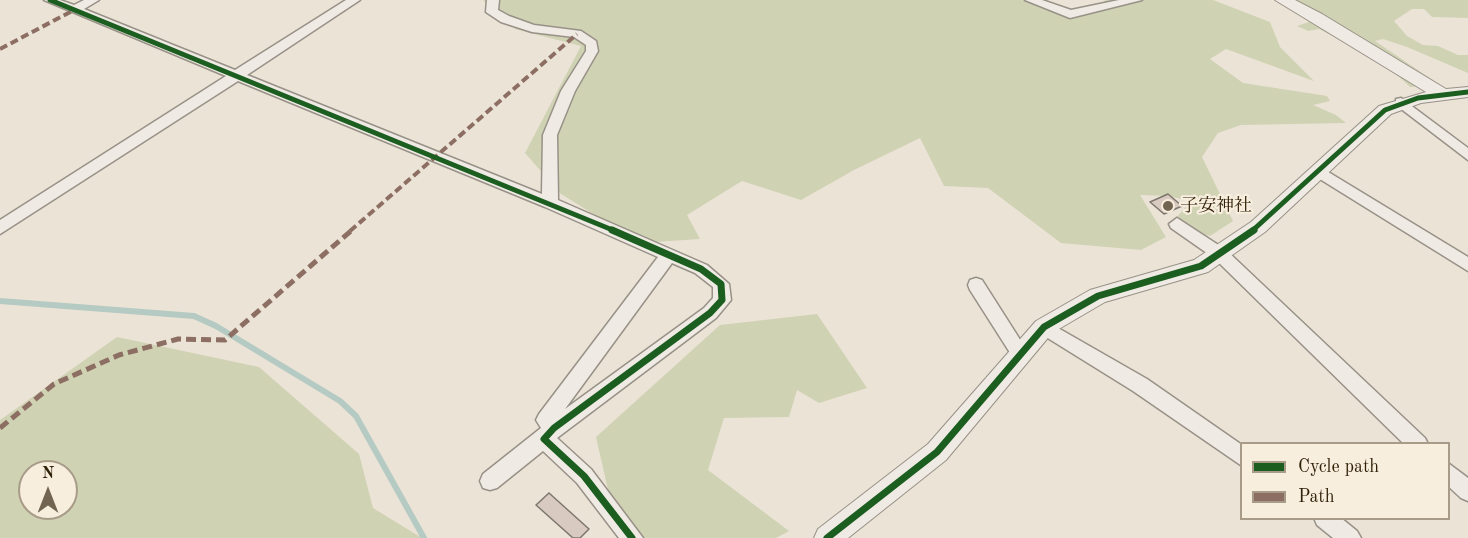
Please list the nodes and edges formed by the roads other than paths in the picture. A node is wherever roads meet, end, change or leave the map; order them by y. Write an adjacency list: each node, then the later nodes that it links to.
1 (50, 0): 8 (street)
2 (93, 0): 8 (street)
3 (354, 0): 9 (street)
4 (493, 0): 15 (street)
5 (1031, 0): 6 (street)
6 (1136, 0)
7 (1283, 0): 11 (street)
8 (74, 10): 9 (street)
9 (235, 76): 15 (street); 17 (street)
10 (1468, 92): 11 (street)
11 (1442, 94): 12 (street)
12 (1401, 102): 13 (street); 14 (street)
13 (1468, 155)
14 (1320, 172): 18 (street); 20 (street)
15 (549, 203): 19 (street)
16 (1178, 224): 18 (street)
17 (0, 228)
18 (1220, 254): 22 (street); 25 (street)
19 (669, 255): 24 (street); 24 (street)
20 (1468, 266)
21 (976, 285): 23 (street)
22 (1044, 327): 23 (street); 26 (street)
23 (1020, 354): 32 (street)
24 (549, 434): 28 (street); 31 (street)
25 (1416, 442)
26 (1240, 456)
27 (1450, 473): 29 (street)
28 (490, 481)
29 (1468, 491)
30 (1325, 520): 33 (street)
31 (632, 538)
32 (827, 538)
33 (1350, 538)

